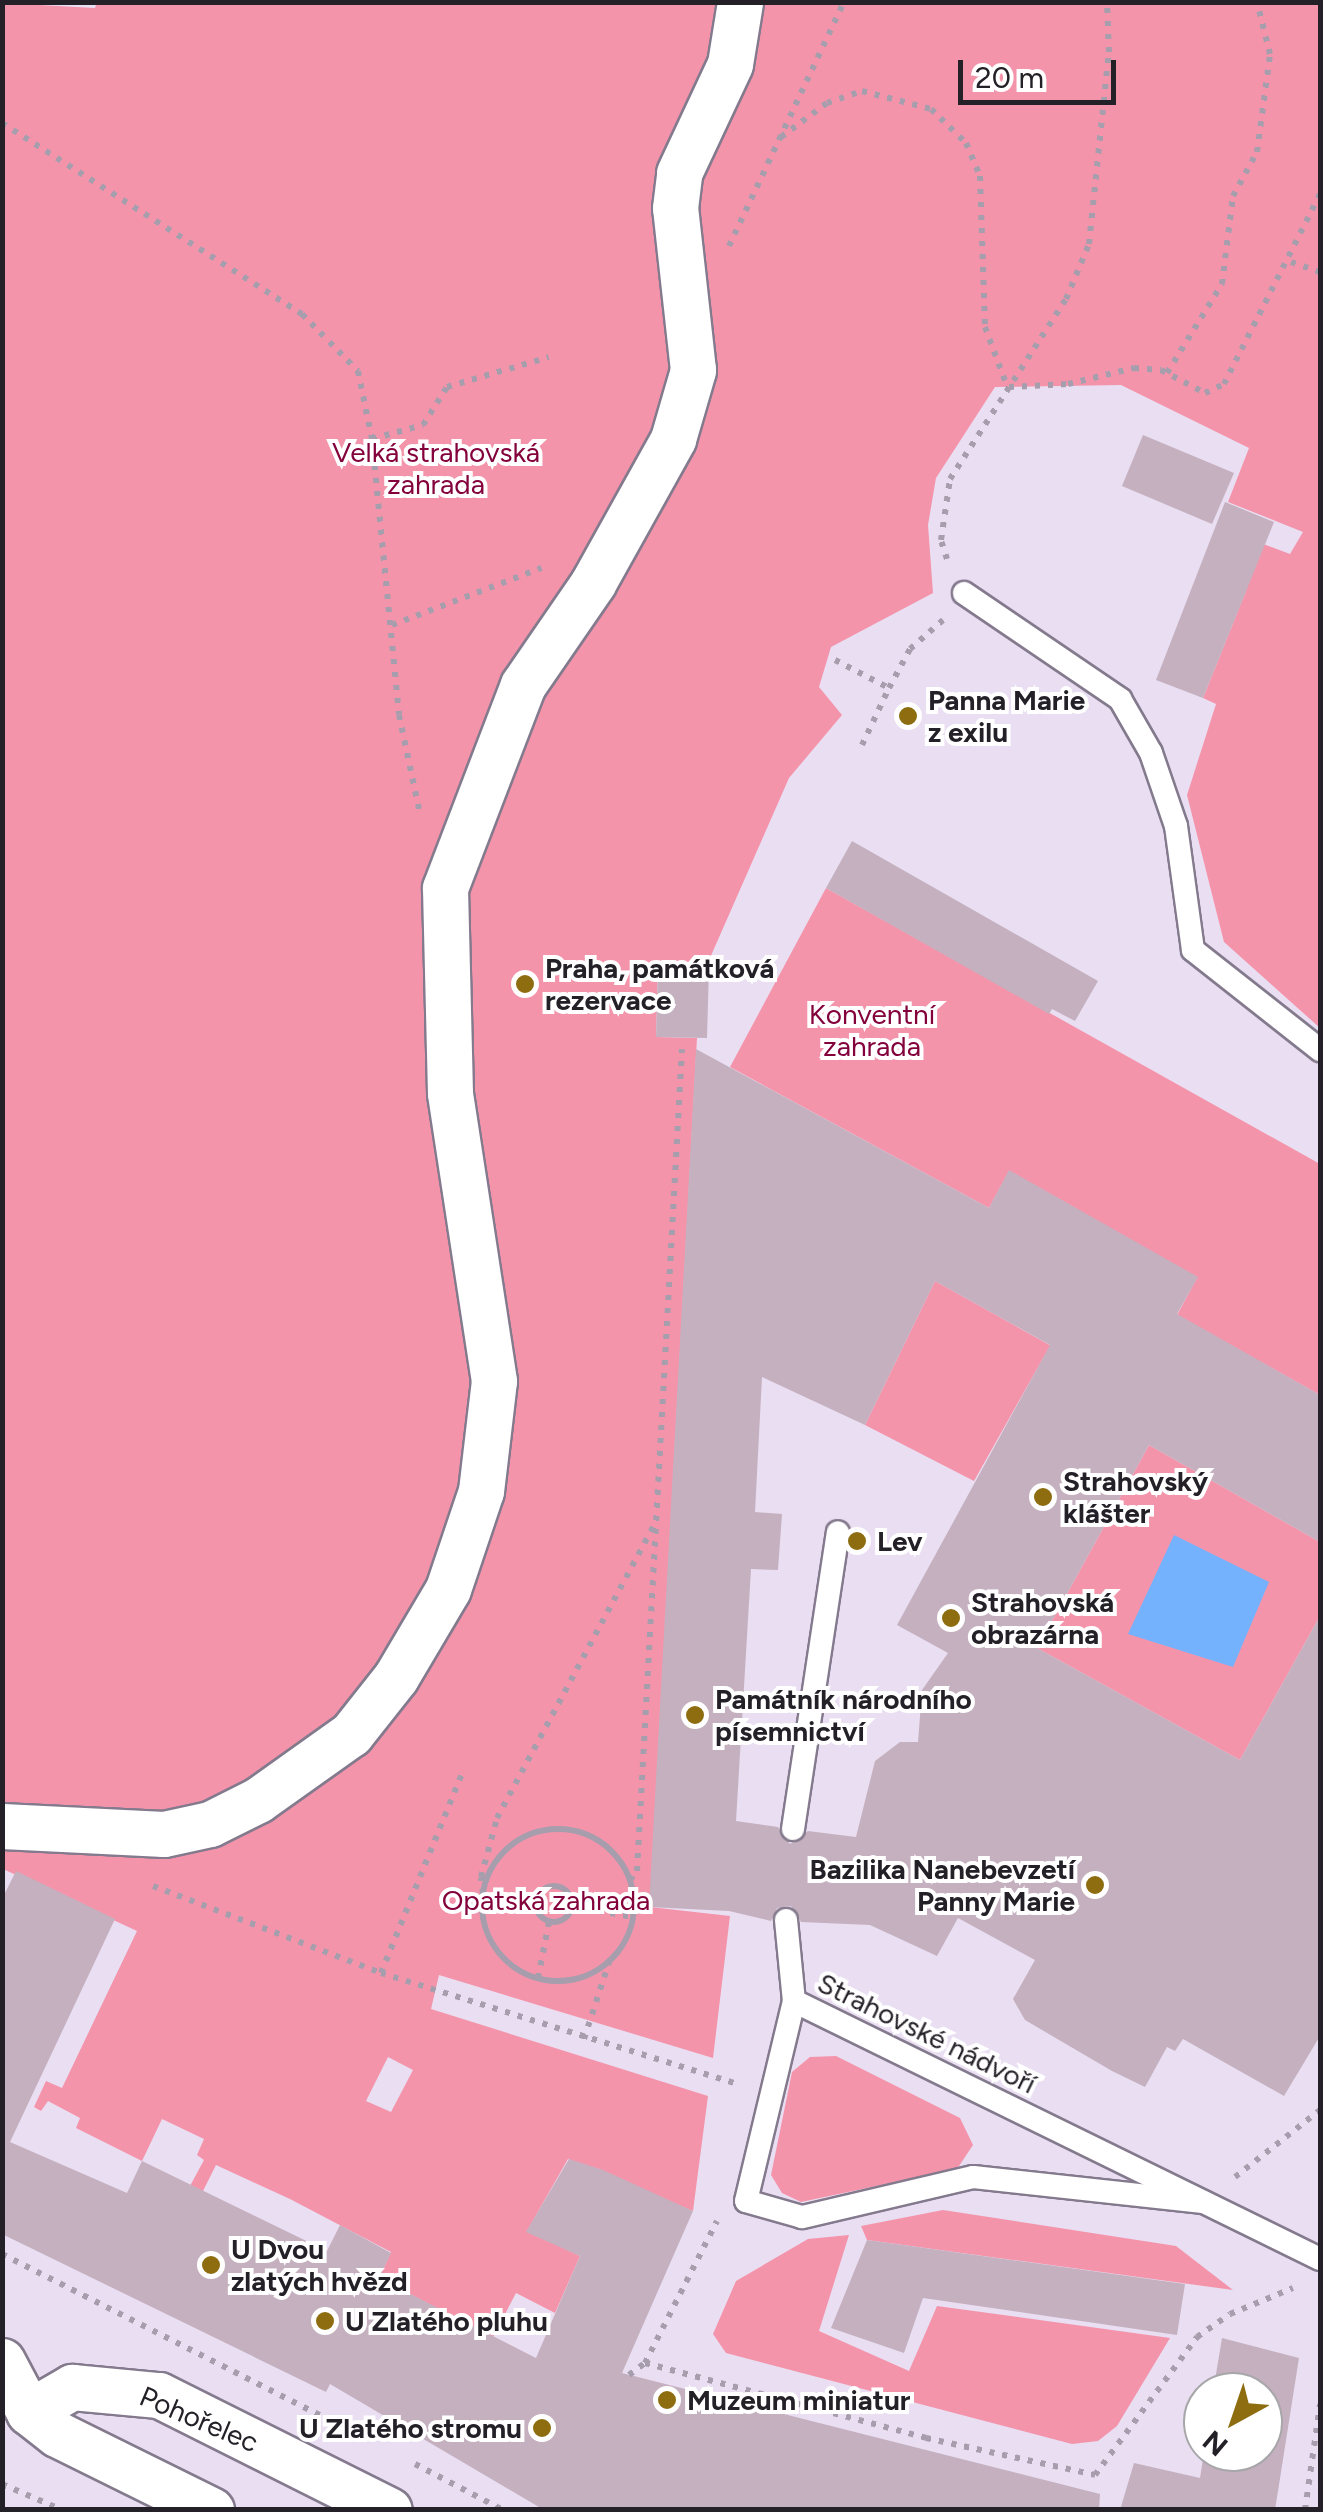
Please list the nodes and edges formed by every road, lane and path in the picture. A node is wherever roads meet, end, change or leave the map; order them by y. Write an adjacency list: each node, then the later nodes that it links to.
1 (740, 2): 15 (street)
2 (844, 2): 6 (path)
3 (1107, 2): 13 (path)
4 (1256, 2): 12 (path)
5 (2, 123): 14 (path)
6 (781, 136): 8 (path); 13 (path)
7 (1320, 194): 9 (path)
8 (725, 256)
9 (1290, 262): 10 (path); 12 (path)
10 (1320, 272)
11 (549, 358): 14 (path)
12 (1168, 374): 13 (path)
13 (1008, 388): 16 (path)
14 (372, 439): 17 (path)
15 (617, 540): 17 (path); 21 (street)
16 (964, 593): 19 (path); 23 (lane)
17 (392, 625): 21 (path)
18 (835, 660): 19 (path)
19 (889, 688): 20 (path)
20 (862, 745)
21 (446, 888): 27 (street)
22 (682, 1049): 24 (path)
23 (1320, 1050)
24 (658, 1517): 29 (path); 31 (path)
25 (838, 1532): 28 (lane)
26 (462, 1774): 38 (path)
27 (2, 1826)
28 (793, 1830)
29 (630, 1880): 31 (path); 34 (path)
30 (139, 1881): 38 (path)
31 (483, 1894): 32 (path); 39 (path)
32 (535, 1902): 33 (path); 36 (path)
33 (572, 1906): 34 (path); 36 (path)
34 (633, 1918): 37 (path)
35 (786, 1920): 40 (lane)
36 (549, 1922): 39 (path)
37 (610, 1961): 39 (path); 41 (path)
38 (381, 1974): 41 (path)
39 (538, 1978)
40 (794, 2001): 42 (lane, Strahovské nádvoří); 45 (lane, Strahovské nádvoří)
41 (584, 2039): 42 (path)
42 (772, 2094): 44 (lane, Strahovské nádvoří)
43 (1320, 2110): 45 (path)
44 (746, 2201): 45 (lane, Strahovské nádvoří); 50 (path)
45 (1203, 2202): 47 (lane, Strahovské nádvoří)
46 (2, 2254): 54 (path)
47 (1320, 2259)
48 (1302, 2284): 50 (path)
49 (2, 2361): 53 (street)
50 (644, 2363): 51 (path)
51 (629, 2375)
52 (1320, 2404): 61 (path)
53 (16, 2411): 58 (street); 59 (street, Pohořelec)
54 (344, 2428)
55 (397, 2455): 60 (path)
56 (2, 2484): 57 (path)
57 (62, 2510)
58 (211, 2510)
59 (388, 2510)
60 (503, 2510)
61 (1306, 2510)

